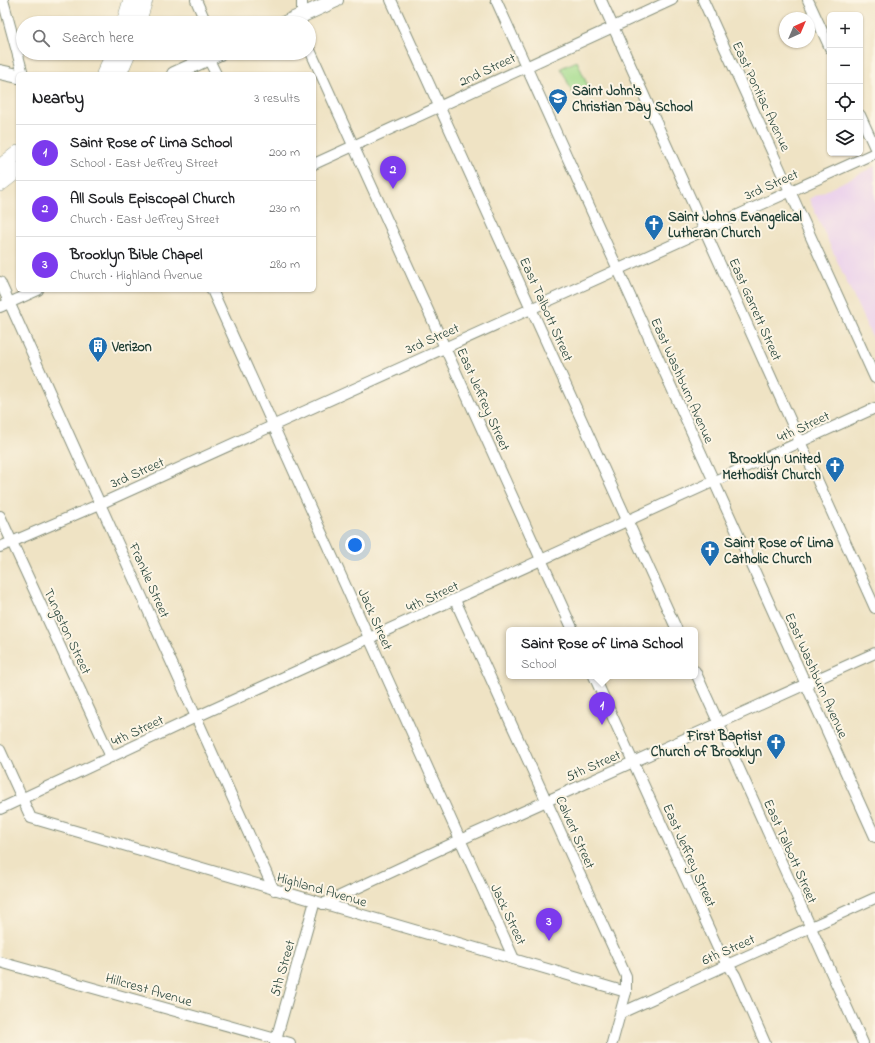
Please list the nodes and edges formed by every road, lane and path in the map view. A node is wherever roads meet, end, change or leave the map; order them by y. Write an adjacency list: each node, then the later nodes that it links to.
1 (3, 0): 20 (street)
2 (131, 0): 13 (main road)
3 (145, 0): 14 (main road)
4 (196, 0): 15 (street)
5 (302, 0): 16 (street)
6 (336, 0): 17 (main road)
7 (391, 0): 33 (street, East Talbott Street)
8 (496, 0): 27 (street, East Washburn Avenue)
9 (601, 0): 18 (street, East Garrett Street)
10 (672, 0): 18 (street, 2nd Street)
11 (703, 0): 43 (street, East Pontiac Avenue)
12 (808, 0): 19 (street)
13 (126, 16)
14 (140, 16)
15 (203, 16)
16 (302, 16)
17 (307, 16)
18 (613, 27): 27 (street, 2nd Street); 44 (street, East Garrett Street)
19 (827, 41)
20 (16, 48)
21 (19, 60): 29 (street)
22 (120, 60): 26 (main road)
23 (205, 60): 30 (main road)
24 (214, 60): 31 (street)
25 (315, 60): 35 (street, East Jeffrey Street)
26 (111, 67)
27 (526, 67): 33 (street, 2nd Street); 45 (street, East Washburn Avenue)
28 (0, 72): 32 (main road)
29 (22, 72)
30 (178, 72)
31 (216, 72)
32 (16, 76)
33 (440, 106): 35 (street, 2nd Street); 50 (street, East Talbott Street)
34 (863, 120): 36 (street)
35 (354, 146): 39 (street, 2nd Street); 51 (street, East Jeffrey Street)
36 (875, 148)
37 (875, 153): 43 (street, 3rd Street)
38 (16, 155): 40 (main road)
39 (316, 163)
40 (0, 167)
41 (16, 172): 42 (main road)
42 (0, 184)
43 (790, 191): 44 (street, 3rd Street); 52 (street, East Pontiac Avenue)
44 (705, 230): 45 (street, 3rd Street); 55 (street, East Garrett Street)
45 (618, 269): 50 (street, 3rd Street); 56 (street, East Washburn Avenue)
46 (0, 282): 49 (street, Frankle Street)
47 (34, 292): 49 (street)
48 (213, 292): 54 (street, Jack Street)
49 (5, 305): 57 (street, Frankle Street)
50 (532, 308): 51 (street, 3rd Street); 59 (street, East Talbott Street)
51 (445, 348): 54 (street, 3rd Street); 62 (street, East Jeffrey Street)
52 (875, 378)
53 (875, 408): 55 (street, 4th Street)
54 (273, 426): 57 (street, 3rd Street); 67 (street, Jack Street)
55 (800, 442): 56 (street, 4th Street); 64 (street, East Garrett Street)
56 (714, 482): 59 (street, 4th Street); 71 (street, East Washburn Avenue)
57 (100, 504): 60 (street, 3rd Street); 72 (street, Frankle Street)
58 (0, 516): 60 (street, Tungston Street)
59 (628, 521): 62 (street, 4th Street); 66 (street, East Talbott Street)
60 (12, 542): 61 (street, 3rd Street); 75 (street, Tungston Street)
61 (0, 547)
62 (542, 561): 63 (street, 4th Street); 65 (street, East Jeffrey Street)
63 (455, 600): 67 (street, 4th Street); 78 (street, Calvert Street)
64 (875, 608)
65 (572, 627)
66 (676, 627)
67 (370, 639): 72 (street, 4th Street); 81 (street, Jack Street)
68 (875, 652): 71 (street, 5th Street)
69 (698, 678): 73 (street, East Talbott Street)
70 (595, 679): 76 (street, East Jeffrey Street)
71 (806, 684): 73 (street, 5th Street); 80 (street, East Washburn Avenue)
72 (196, 718): 75 (street, 4th Street); 82 (street, Frankle Street)
73 (719, 723): 76 (street, 5th Street); 85 (street, East Talbott Street)
74 (0, 750): 77 (street, Highland Avenue)
75 (111, 758): 77 (street, 4th Street)
76 (633, 762): 78 (street, 5th Street); 88 (street, East Jeffrey Street)
77 (21, 799): 79 (street, 4th Street); 82 (street, Highland Avenue)
78 (547, 801): 81 (street, 5th Street); 89 (street, Calvert Street)
79 (0, 809)
80 (875, 837)
81 (460, 840): 84 (street, 5th Street); 86 (street, Jack Street)
82 (274, 890): 84 (street, Highland Avenue)
83 (875, 898): 85 (street, 6th Street)
84 (319, 903): 86 (street, Highland Avenue); 91 (street, 5th Street)
85 (810, 927): 88 (street, 6th Street); 95 (street, East Talbott Street)
86 (514, 959): 89 (street, Highland Avenue)
87 (0, 962): 91 (street, Hillcrest Avenue)
88 (727, 964): 90 (street, 6th Street); 94 (street, East Jeffrey Street)
89 (626, 992): 90 (street, Calvert Street)
90 (621, 1013): 93 (street)
91 (276, 1041): 92 (street, Hillcrest Avenue)
92 (290, 1043)
93 (612, 1043)
94 (765, 1043)
95 (862, 1043)

